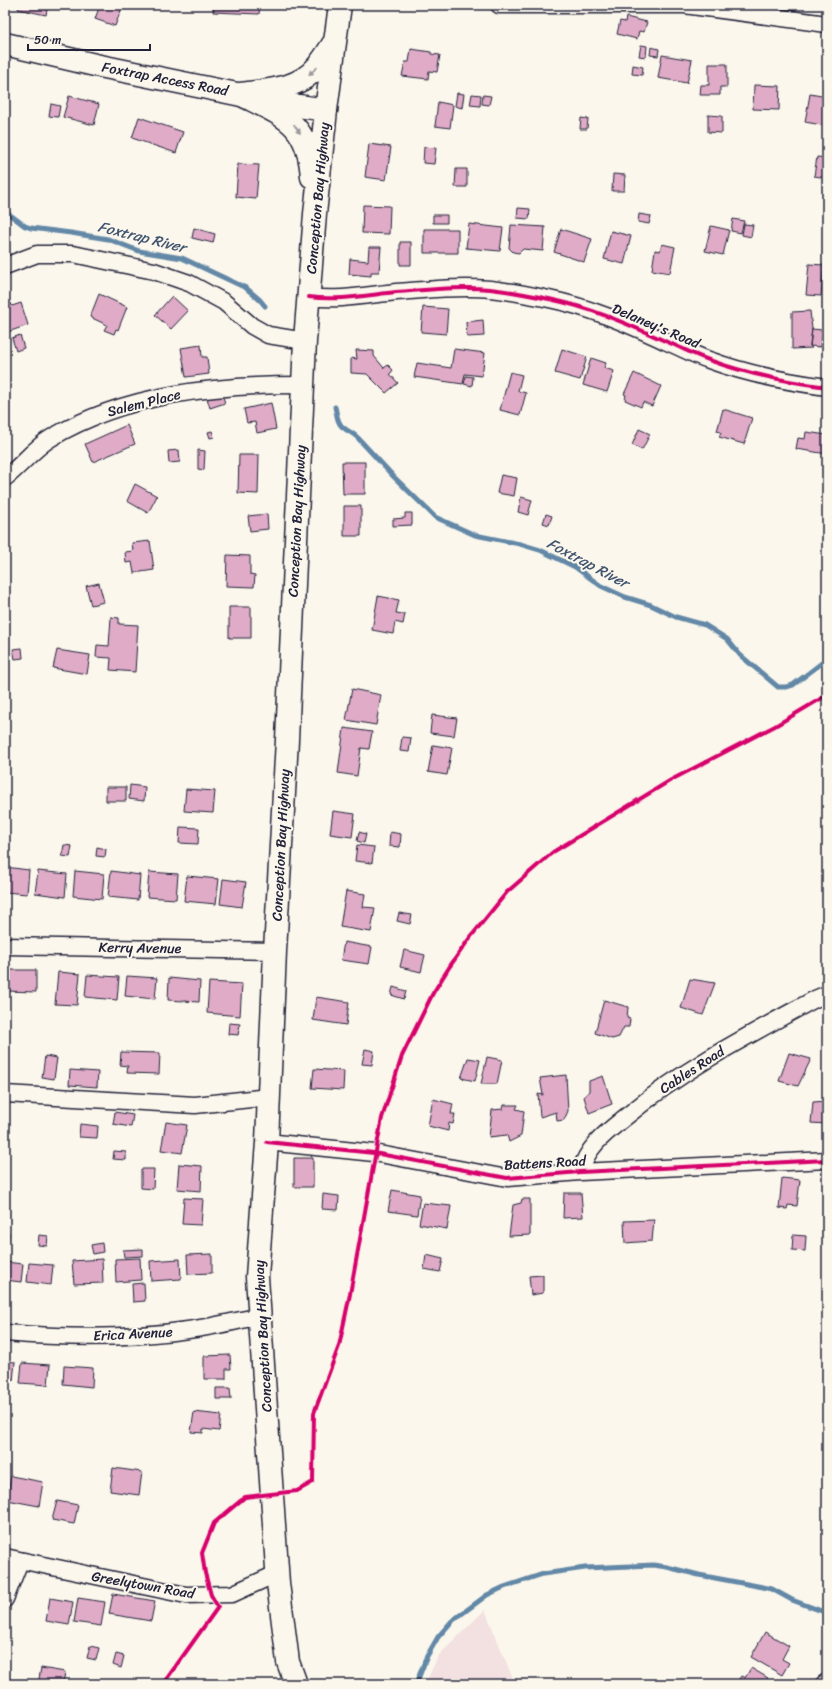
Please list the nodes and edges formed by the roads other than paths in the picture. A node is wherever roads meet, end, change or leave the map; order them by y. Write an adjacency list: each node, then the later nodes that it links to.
1 (340, 5): 4 (main road, Conception Bay Highway)
2 (499, 5): 3 (street)
3 (827, 24)
4 (336, 40): 6 (main road, one-way to 6); 7 (main road, Conception Bay Highway)
5 (5, 44): 6 (main road, Foxtrap Access Road)
6 (240, 94): 7 (main road, Foxtrap Access Road); 8 (main road, one-way to 8)
7 (326, 110): 8 (main road, Conception Bay Highway)
8 (315, 214): 10 (main road, Conception Bay Highway)
9 (5, 266): 11 (street)
10 (309, 297): 11 (main road, Conception Bay Highway); 13 (street, Delaney's Road)
11 (305, 341): 12 (main road, Conception Bay Highway)
12 (303, 385): 14 (street, Salem Place); 16 (main road, Conception Bay Highway)
13 (827, 388)
14 (5, 478)
15 (5, 946): 16 (street, Kerry Avenue)
16 (275, 951): 19 (main road, Conception Bay Highway)
17 (827, 994): 22 (street, Cables Road)
18 (5, 1094): 19 (street)
19 (269, 1097): 20 (main road, Conception Bay Highway)
20 (267, 1142): 22 (street, Battens Road); 23 (main road, Conception Bay Highway)
21 (827, 1160): 22 (street, Battens Road)
22 (580, 1172)
23 (260, 1316): 24 (street, Erica Avenue); 26 (main road, Conception Bay Highway)
24 (5, 1333)
25 (13, 1559): 26 (street, Greelytown Road); 27 (street)
26 (278, 1573): 29 (main road, Conception Bay Highway)
27 (5, 1599)
28 (827, 1682): 30 (street)
29 (296, 1684)
30 (824, 1684)

